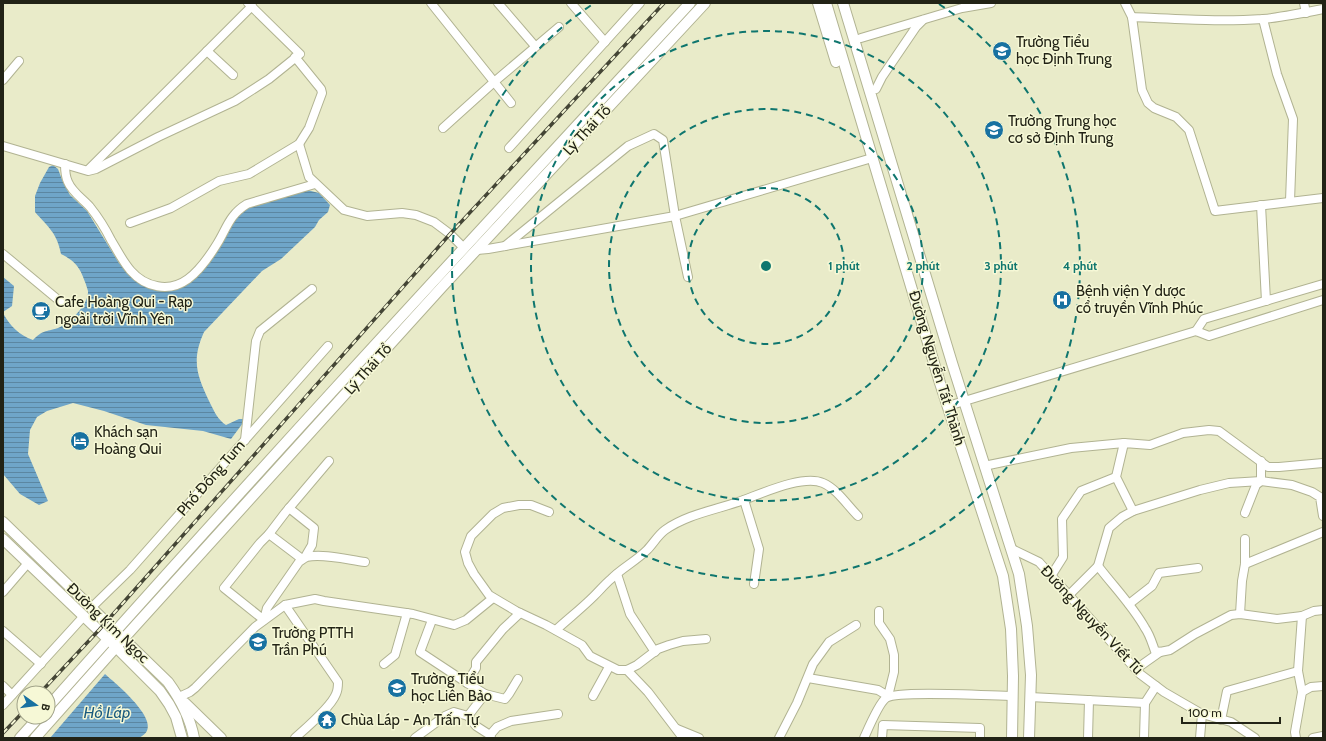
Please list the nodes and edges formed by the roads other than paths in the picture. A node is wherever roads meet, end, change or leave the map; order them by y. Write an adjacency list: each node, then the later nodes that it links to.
1 (431, 3): 29 (street)
2 (498, 3): 23 (street)
3 (571, 3): 22 (street)
4 (640, 3): 22 (street)
5 (690, 3): 40 (main road, Lý Thái Tổ)
6 (705, 3): 42 (main road, Lý Thái Tổ)
7 (818, 3): 34 (main road)
8 (826, 3): 34 (main road, Đường Nguyễn Tất Thành)
9 (843, 3): 33 (main road, Đường Nguyễn Tất Thành)
10 (850, 3): 21 (main road)
11 (991, 3): 18 (street)
12 (1125, 3): 17 (street)
13 (1304, 3): 16 (street)
14 (250, 5): 24 (street); 25 (street)
15 (1323, 8): 16 (street)
16 (1306, 13): 19 (street)
17 (1132, 17): 19 (street); 46 (street)
18 (924, 19): 21 (street); 30 (street)
19 (1263, 19): 45 (street)
20 (559, 27): 23 (street)
21 (861, 38): 30 (main road)
22 (605, 42): 37 (street)
23 (535, 46): 29 (street)
24 (207, 51): 27 (street); 41 (street)
25 (297, 55): 35 (street); 41 (street)
26 (18, 61): 28 (street)
27 (233, 75)
28 (3, 80)
29 (494, 82): 31 (street); 32 (street)
30 (876, 89): 33 (main road)
31 (511, 103)
32 (443, 128)
33 (883, 133): 60 (main road, Đường Nguyễn Tất Thành)
34 (866, 138): 38 (main road, Đường Nguyễn Tất Thành)
35 (299, 144): 43 (street); 48 (street)
36 (3, 146): 39 (street)
37 (509, 148)
38 (872, 158): 47 (street); 61 (main road, Đường Nguyễn Tất Thành)
39 (65, 164): 41 (street); 43 (street)
40 (537, 168): 42 (main road); 50 (main road, Lý Thái Tổ)
41 (88, 171)
42 (545, 176): 51 (main road, Lý Thái Tổ)
43 (315, 184): 50 (street)
44 (1323, 198): 45 (street)
45 (1290, 202): 46 (street)
46 (1261, 205): 58 (street)
47 (675, 216): 49 (street); 49 (street); 53 (street)
48 (130, 223)
49 (503, 247): 51 (street)
50 (464, 248): 54 (main road, Lý Thái Tổ)
51 (477, 250): 54 (main road, Lý Thái Tổ)
52 (3, 254): 59 (street)
53 (688, 277)
54 (439, 284): 113 (main road, Lý Thái Tổ); 116 (main road, Lý Thái Tổ)
55 (1323, 284): 58 (street)
56 (312, 289): 66 (street)
57 (1323, 300): 62 (street)
58 (1266, 301): 62 (street)
59 (62, 303)
60 (939, 318): 61 (main road); 64 (main road, Đường Nguyễn Tất Thành)
61 (922, 323): 65 (main road, Đường Nguyễn Tất Thành)
62 (1196, 331): 64 (street)
63 (328, 346): 66 (street, Phố Đồng Tum)
64 (964, 401): 65 (street); 71 (main road, Đường Nguyễn Tất Thành)
65 (948, 406): 86 (main road, Đường Nguyễn Tất Thành)
66 (245, 440): 102 (street, Phố Đồng Tum)
67 (1124, 443): 69 (street); 71 (street); 72 (street)
68 (329, 461): 75 (street)
69 (1261, 461): 70 (street); 73 (street)
70 (1323, 464)
71 (984, 466): 87 (main road, Đường Nguyễn Tất Thành)
72 (1116, 477): 76 (street); 95 (street)
73 (1261, 481): 76 (street); 78 (street); 80 (street)
74 (744, 500): 79 (street); 94 (street); 96 (street)
75 (289, 508): 83 (street); 88 (street)
76 (1133, 511): 92 (street)
77 (549, 512): 99 (street)
78 (1245, 513)
79 (858, 516)
80 (1323, 516)
81 (3, 522): 102 (main road, Đường Kim Ngọc)
82 (1323, 532): 91 (street)
83 (269, 534): 88 (street); 110 (street)
84 (1245, 539): 91 (street)
85 (5, 543): 90 (main road, Đường Kim Ngọc)
86 (995, 548): 87 (main road); 139 (main road, Đường Nguyễn Tất Thành)
87 (1012, 549): 95 (street, Đường Nguyễn Viết Tú); 142 (main road, Đường Nguyễn Tất Thành)
88 (304, 558): 89 (street); 110 (street)
89 (365, 562)
90 (28, 563): 97 (street); 108 (main road, Đường Kim Ngọc)
91 (1245, 564): 107 (street)
92 (1098, 566): 98 (street); 100 (street)
93 (1198, 568): 100 (street)
94 (617, 574): 114 (street); 120 (street)
95 (1051, 576): 98 (street, Đường Nguyễn Viết Tú)
96 (754, 584)
97 (3, 592)
98 (1069, 595): 126 (street, Đường Nguyễn Viết Tú)
99 (493, 598): 106 (street); 111 (street)
100 (1129, 604): 121 (street)
101 (285, 605): 105 (street); 110 (street); 159 (street)
102 (92, 608): 113 (main road, Đường Kim Ngọc)
103 (1323, 610): 109 (street)
104 (879, 611): 138 (street)
105 (407, 613): 111 (street); 123 (street)
106 (520, 613): 114 (street); 130 (street)
107 (1240, 614): 109 (street); 121 (street)
108 (84, 616): 117 (main road, Đường Kim Ngọc); 122 (street)
109 (1302, 616): 127 (street)
110 (264, 620): 141 (street)
111 (432, 620): 130 (street)
112 (856, 625): 128 (street)
113 (116, 630): 116 (main road, Đường Kim Ngọc); 117 (main road, Lý Thái Tổ)
114 (556, 630): 124 (street)
115 (3, 631): 122 (street)
116 (124, 638): 119 (main road, Lý Thái Tổ); 141 (main road, Đường Kim Ngọc)
117 (108, 639): 119 (main road, Đường Kim Ngọc); 140 (main road, Lý Thái Tổ)
118 (706, 639): 120 (street)
119 (116, 647): 155 (main road, Lý Thái Tổ); 156 (main road, Đường Kim Ngọc)
120 (655, 652): 125 (street)
121 (1160, 652): 126 (street)
122 (41, 664): 136 (street)
123 (384, 664)
124 (609, 666): 125 (street); 137 (street)
125 (627, 670): 151 (street)
126 (1136, 670): 132 (street, Đường Nguyễn Viết Tú)
127 (1298, 672): 134 (street); 149 (street)
128 (808, 678): 138 (street); 163 (street)
129 (518, 679): 135 (street)
130 (467, 683): 135 (street)
131 (3, 686): 136 (street)
132 (1156, 686): 144 (street); 147 (street, Đường Nguyễn Viết Tú)
133 (1323, 686): 134 (street)
134 (1302, 692): 173 (street)
135 (485, 694): 148 (street)
136 (12, 695): 145 (street)
137 (593, 696)
138 (888, 696): 139 (street); 164 (street)
139 (1013, 696): 167 (main road, Đường Nguyễn Tất Thành)
140 (56, 697)
141 (179, 697): 157 (main road, Đường Kim Ngọc); 158 (main road)
142 (1030, 697): 143 (street); 168 (main road, Đường Nguyễn Tất Thành)
143 (1089, 700): 144 (street); 169 (street)
144 (1145, 703): 170 (street)
145 (3, 705)
146 (558, 714): 152 (street)
147 (1202, 714): 149 (street, Đường Nguyễn Viết Tú); 171 (street)
148 (468, 716): 152 (street); 160 (street)
149 (1221, 720): 172 (street, Đường Nguyễn Viết Tú)
150 (32, 725): 154 (main road)
151 (676, 729): 161 (street); 162 (street)
152 (491, 736)
153 (1323, 736): 174 (street)
154 (20, 738)
155 (35, 738)
156 (182, 738)
157 (194, 738)
158 (221, 738)
159 (295, 738)
160 (415, 738)
161 (683, 738)
162 (699, 738)
163 (779, 738)
164 (864, 738)
165 (882, 738): 166 (street)
166 (980, 738)
167 (1012, 738)
168 (1029, 738)
169 (1088, 738)
170 (1144, 738)
171 (1200, 738)
172 (1255, 738)
173 (1296, 738)
174 (1313, 738)

